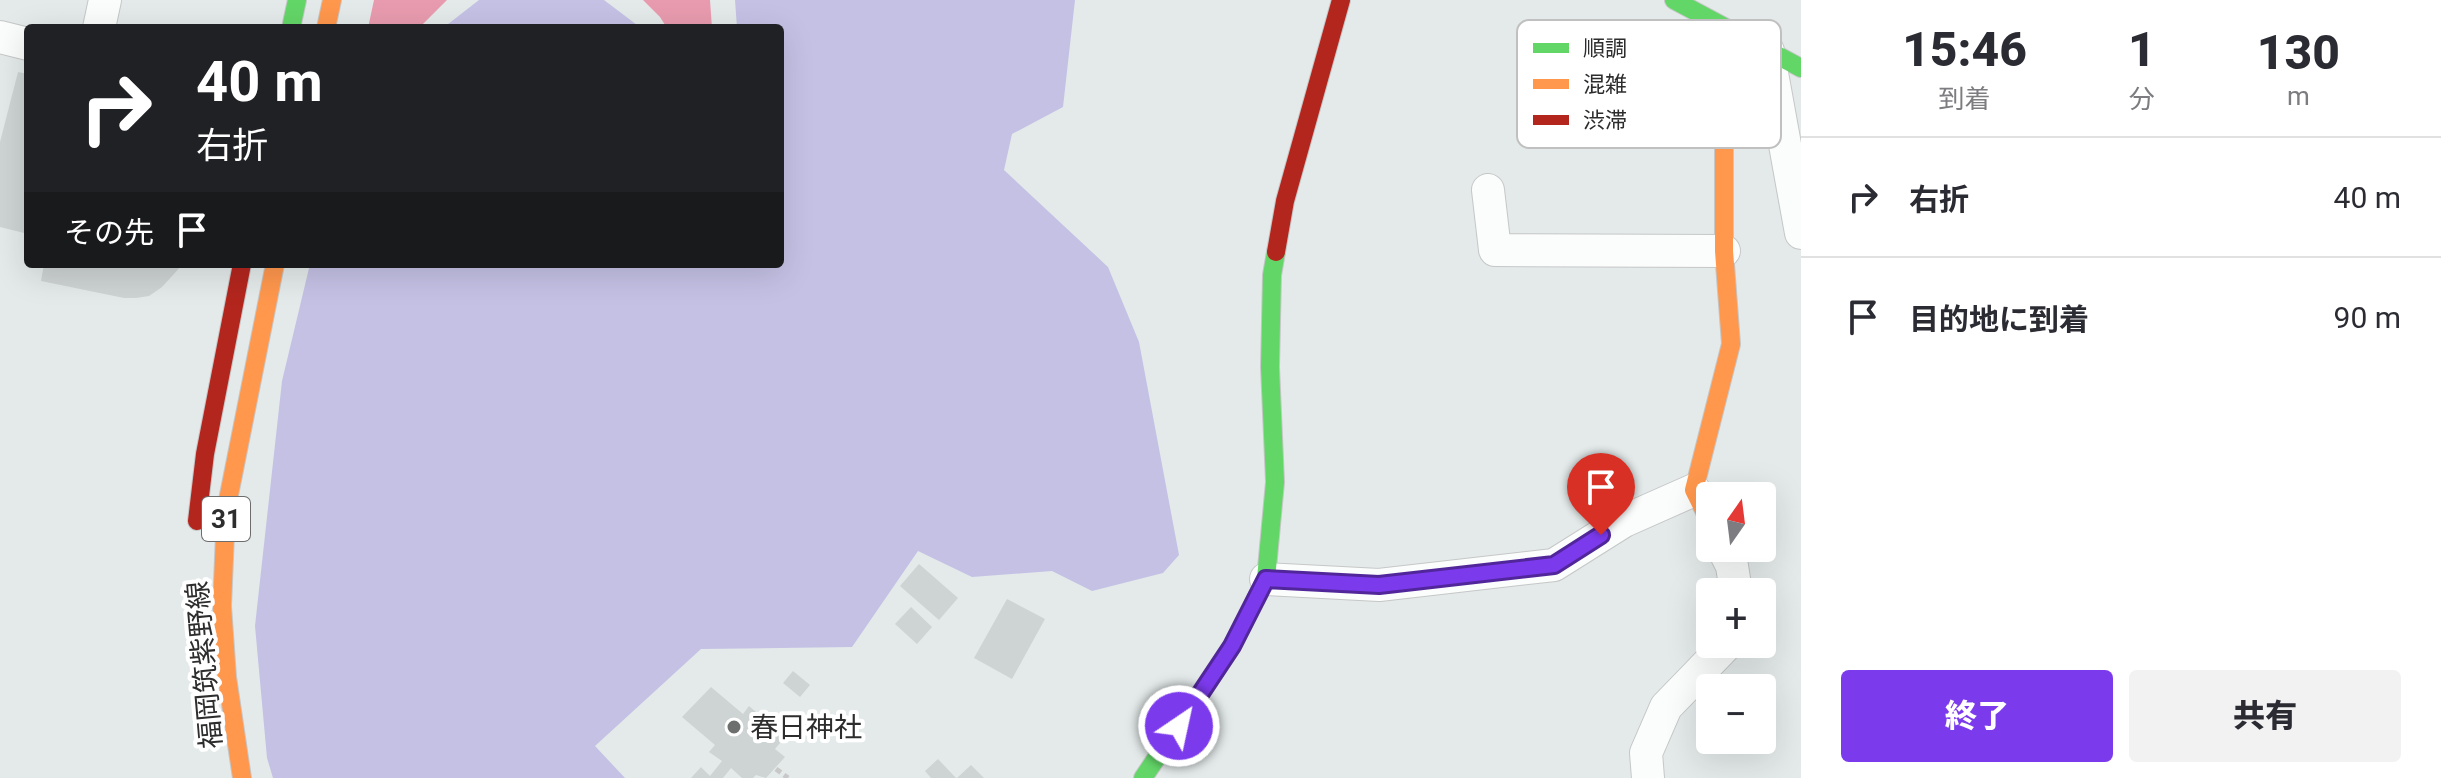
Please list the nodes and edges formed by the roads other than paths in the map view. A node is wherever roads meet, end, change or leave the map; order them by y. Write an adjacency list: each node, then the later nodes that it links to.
1 (105, 0): 7 (street)
2 (297, 0): 8 (street)
3 (332, 0): 9 (street)
4 (1341, 0): 24 (street)
5 (1674, 0): 6 (street)
6 (1710, 20)
7 (100, 24)
8 (292, 24)
9 (327, 24)
10 (0, 37): 11 (street)
11 (24, 43)
12 (1781, 58): 13 (street)
13 (1801, 68)
14 (1781, 123): 17 (street)
15 (1724, 148): 18 (street)
16 (1488, 190): 18 (street)
17 (1801, 233)
18 (1724, 251): 21 (street)
19 (241, 268): 23 (street, 福岡筑紫野線 / 31)
20 (274, 268): 26 (street, 福岡筑紫野線 / 31)
21 (1694, 490): 22 (street); 24 (street)
22 (1696, 494)
23 (195, 541)
24 (1266, 579): 27 (street)
25 (1713, 658): 28 (street)
26 (242, 778)
27 (1143, 778)
28 (1648, 778)

